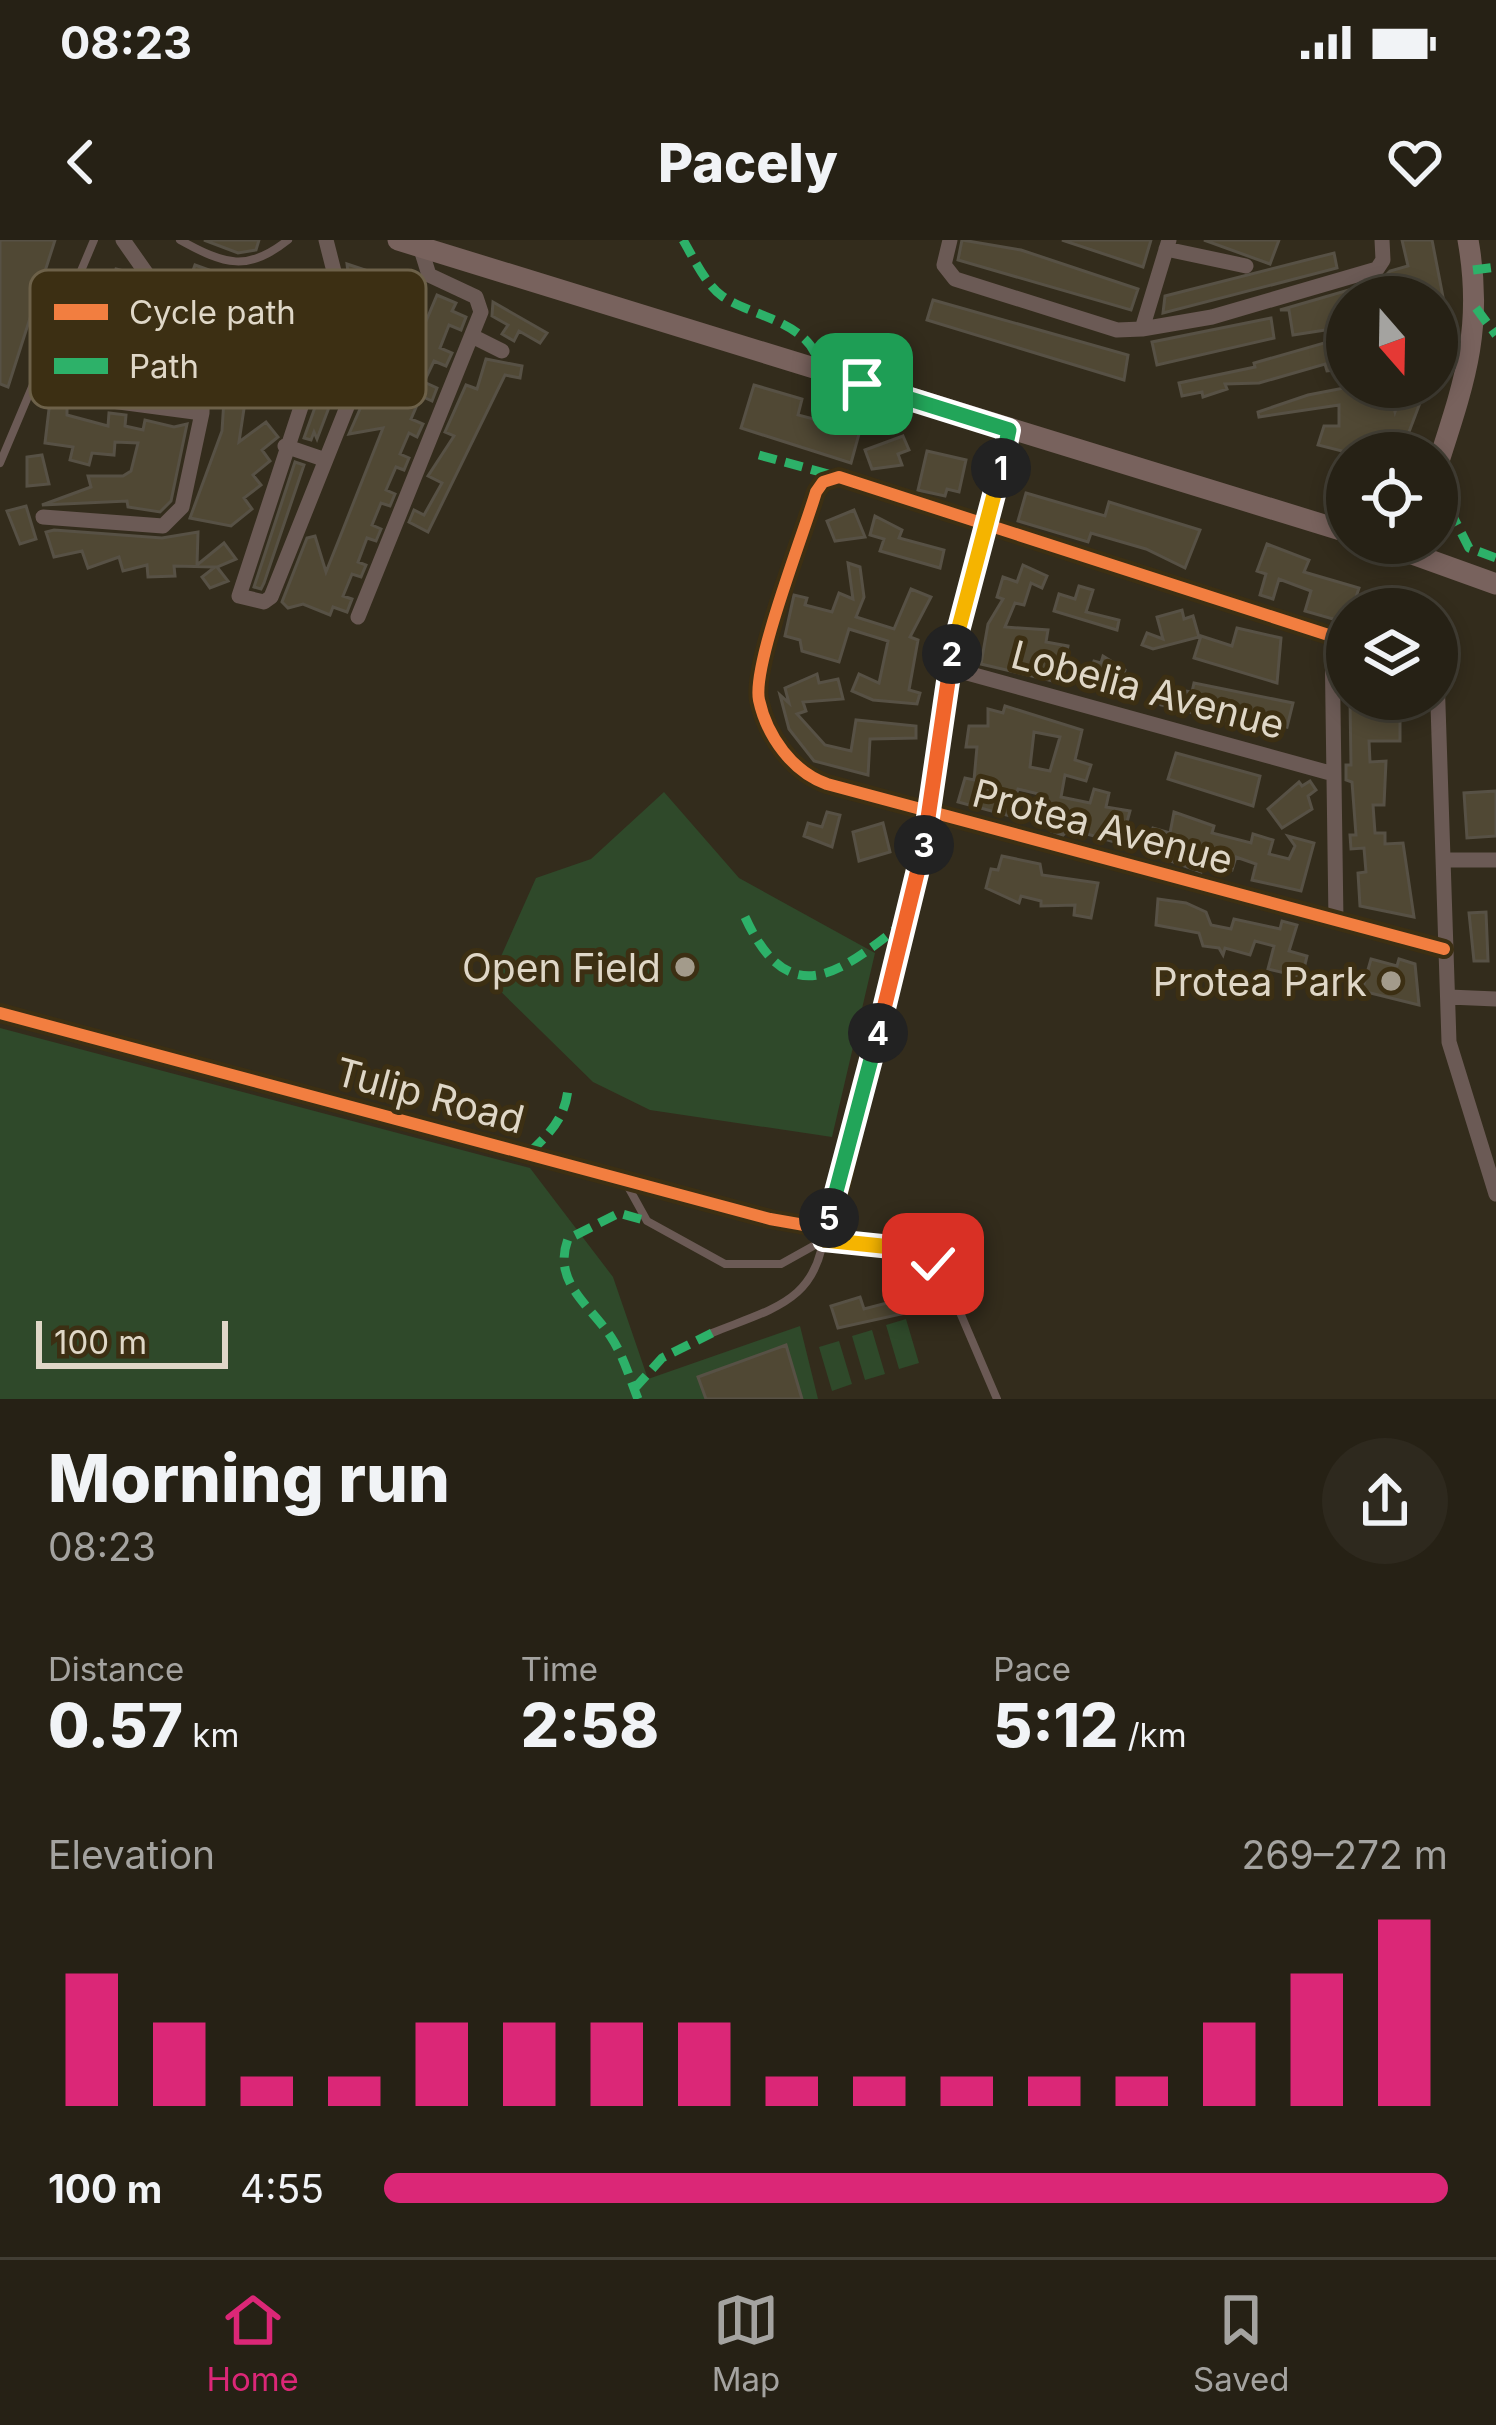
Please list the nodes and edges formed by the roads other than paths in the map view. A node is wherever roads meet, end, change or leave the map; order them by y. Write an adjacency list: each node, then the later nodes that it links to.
1 (94, 240): 12 (lane)
2 (123, 240): 13 (street)
3 (180, 240): 4 (lane)
4 (288, 240)
5 (326, 240): 14 (street)
6 (950, 240): 17 (street)
7 (1382, 240): 17 (street)
8 (1468, 240): 27 (street)
9 (409, 243): 15 (street); 26 (street)
10 (1168, 244): 11 (street); 17 (street)
11 (1246, 266)
12 (81, 270)
13 (144, 270)
14 (333, 270)
15 (426, 270)
16 (426, 270): 18 (street)
17 (1142, 329)
18 (474, 337): 19 (street); 36 (street)
19 (502, 351)
20 (30, 392): 30 (lane)
21 (164, 408): 25 (street)
22 (202, 408): 25 (street)
23 (299, 408): 28 (street)
24 (344, 408): 29 (street)
25 (202, 413): 31 (street)
26 (1009, 430): 32 (street); 33 (street)
27 (1448, 432)
28 (286, 446): 29 (street); 29 (street)
29 (323, 459)
30 (0, 463)
31 (43, 517)
32 (989, 524): 37 (street); 38 (street); 42 (street, Protea Avenue)
33 (1326, 526)
34 (1450, 564): 35 (street)
35 (1496, 584)
36 (358, 617)
37 (1326, 634)
38 (949, 668): 41 (street, Lobelia Avenue); 42 (street)
39 (1334, 720): 41 (street)
40 (1439, 720): 43 (street)
41 (1330, 773): 45 (street)
42 (932, 809): 45 (street, Protea Avenue); 52 (street)
43 (1444, 860): 44 (street); 46 (street)
44 (1496, 860)
45 (1336, 921): 46 (street, Protea Avenue)
46 (1444, 949): 47 (street)
47 (1449, 997): 48 (street); 51 (street)
48 (1496, 998)
49 (0, 1013): 50 (street, Tulip Road)
50 (623, 1177): 52 (street, Tulip Road); 53 (lane)
51 (1496, 1194)
52 (825, 1222): 53 (lane)
53 (824, 1240): 54 (lane); 55 (lane)
54 (712, 1334)
55 (998, 1399)

